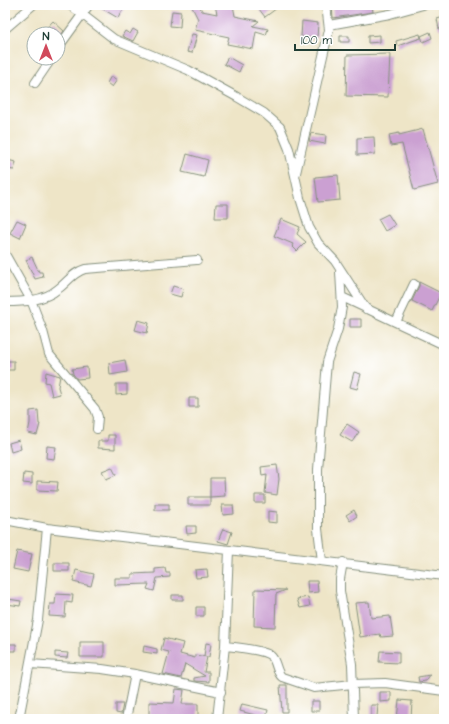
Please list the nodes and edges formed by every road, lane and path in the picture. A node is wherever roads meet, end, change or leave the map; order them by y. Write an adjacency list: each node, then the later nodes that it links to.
1 (33, 5): 8 (street)
2 (70, 5): 6 (street)
3 (90, 5): 6 (street)
4 (326, 5): 7 (street)
5 (423, 5): 7 (street)
6 (83, 15): 9 (street); 12 (street)
7 (329, 25): 12 (street)
8 (5, 29)
9 (66, 37)
10 (47, 66): 11 (street)
11 (35, 83)
12 (295, 176): 15 (street)
13 (5, 254): 18 (street)
14 (197, 260): 18 (street)
15 (339, 268): 17 (street); 20 (street)
16 (414, 284): 21 (street)
17 (342, 297): 20 (street); 27 (street)
18 (31, 300): 19 (street); 23 (street)
19 (5, 302)
20 (366, 309): 21 (street)
21 (396, 322): 22 (street)
22 (444, 345)
23 (97, 429)
24 (5, 520): 25 (street)
25 (47, 528): 26 (street); 31 (street)
26 (229, 550): 27 (street); 30 (street)
27 (322, 561): 28 (street)
28 (343, 562): 29 (street); 33 (street)
29 (444, 576)
30 (226, 646): 33 (street); 35 (street)
31 (30, 664): 32 (street); 36 (street)
32 (135, 674): 35 (street); 37 (street)
33 (352, 684): 34 (street); 39 (street)
34 (444, 691)
35 (221, 692): 38 (street)
36 (19, 719)
37 (126, 719)
38 (217, 719)
39 (354, 719)

